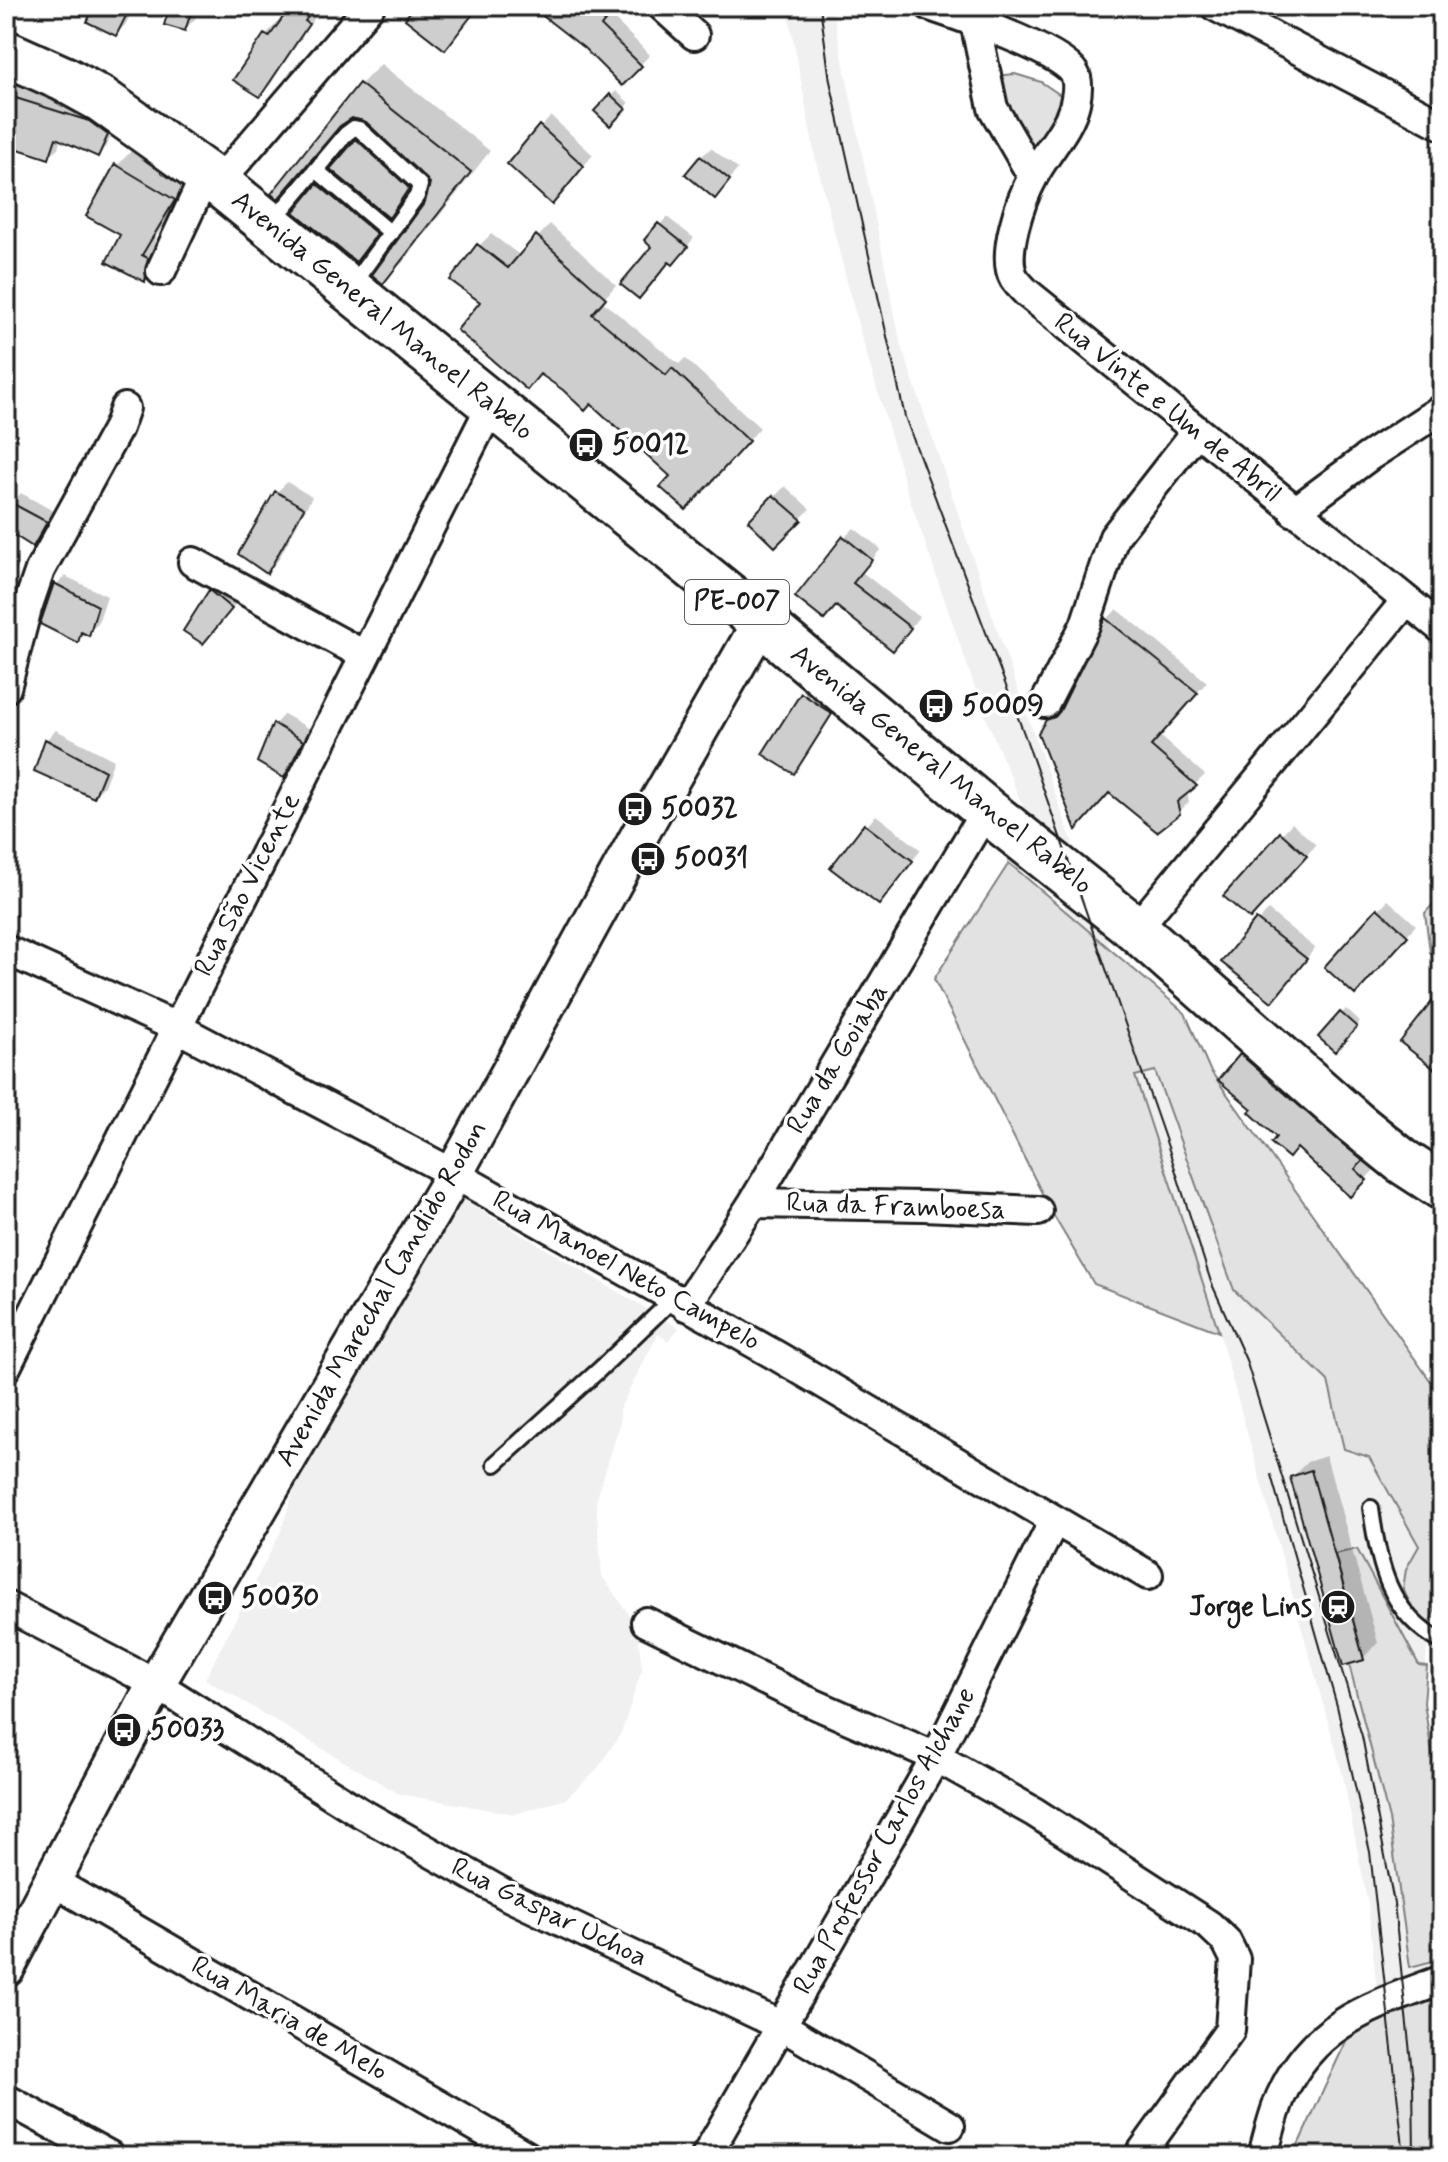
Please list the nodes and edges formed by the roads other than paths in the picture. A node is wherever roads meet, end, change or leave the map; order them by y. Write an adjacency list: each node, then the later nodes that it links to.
1 (370, 6): 11 (street)
2 (662, 6): 6 (street)
3 (930, 6): 5 (street, Rua Vinte e Um de Abril)
4 (1215, 6): 8 (street)
5 (975, 22): 10 (street); 10 (street, Rua Vinte e Um de Abril)
6 (694, 35)
7 (6, 53): 11 (main road, Avenida General Manoel Rabelo / PE-007)
8 (1442, 125)
9 (316, 170): 12 (lane); 13 (lane); 13 (lane)
10 (1033, 177): 19 (street, Rua Vinte e Um de Abril)
11 (212, 179): 12 (main road, Avenida General Manoel Rabelo / PE-007); 14 (street)
12 (269, 225): 15 (main road, Avenida General Manoel Rabelo / PE-007)
13 (391, 233): 15 (lane)
14 (161, 271)
15 (349, 289): 16 (main road, Avenida General Manoel Rabelo / PE-007)
16 (492, 404): 23 (main road, Avenida General Manoel Rabelo / PE-007); 25 (street, Rua São Vicente)
17 (125, 408): 26 (street)
18 (1442, 409): 20 (street)
19 (1196, 432): 20 (street, Rua Vinte e Um de Abril); 27 (street)
20 (1294, 512): 22 (street, Rua Vinte e Um de Abril)
21 (193, 562): 25 (street)
22 (1406, 601): 24 (street, Rua Vinte e Um de Abril); 29 (street)
23 (761, 622): 28 (main road, Avenida General Manoel Rabelo / PE-007); 32 (street, Avenida Marechal Candido Rodon)
24 (1442, 629)
25 (364, 655): 31 (street, Rua São Vicente)
26 (6, 688)
27 (1045, 703)
28 (986, 810): 29 (main road, Avenida General Manoel Rabelo / PE-007); 34 (street, Rua da Goiaba)
29 (1136, 929): 33 (main road, Avenida General Manoel Rabelo / PE-007)
30 (6, 950): 31 (street, Rua Manoel Neto Campelo)
31 (176, 1027): 32 (street, Rua Manoel Neto Campelo); 37 (street, Rua São Vicente)
32 (454, 1174): 36 (street, Rua Manoel Neto Campelo); 45 (street, Avenida Marechal Candido Rodon)
33 (1442, 1187)
34 (753, 1203): 35 (street, Rua da Framboesa); 36 (street, Rua da Goiaba)
35 (1038, 1211)
36 (679, 1303): 38 (lane); 40 (street, Rua Manoel Neto Campelo)
37 (6, 1367)
38 (495, 1464)
39 (1371, 1508): 44 (lane)
40 (1054, 1521): 41 (street, Rua Manoel Neto Campelo); 46 (street, Rua Professor Carlos Alchane)
41 (1148, 1575)
42 (6, 1606): 45 (street, Rua Gaspar Uchoa)
43 (646, 1622): 46 (street)
44 (1442, 1642)
45 (156, 1684): 47 (street, Avenida Marechal Candido Rodon); 50 (street, Rua Gaspar Uchoa)
46 (936, 1757): 50 (street, Rua Professor Carlos Alchane); 56 (street)
47 (52, 1881): 48 (street, Avenida Marechal Candido Rodon); 54 (street, Rua Maria de Melo)
48 (6, 1968)
49 (1442, 1980): 57 (street)
50 (782, 2026): 52 (street, Rua Gaspar Uchoa); 55 (street, Rua Professor Carlos Alchane)
51 (6, 2099): 53 (street)
52 (950, 2126)
53 (110, 2156)
54 (527, 2156)
55 (706, 2156)
56 (1139, 2156)
57 (1263, 2156)

